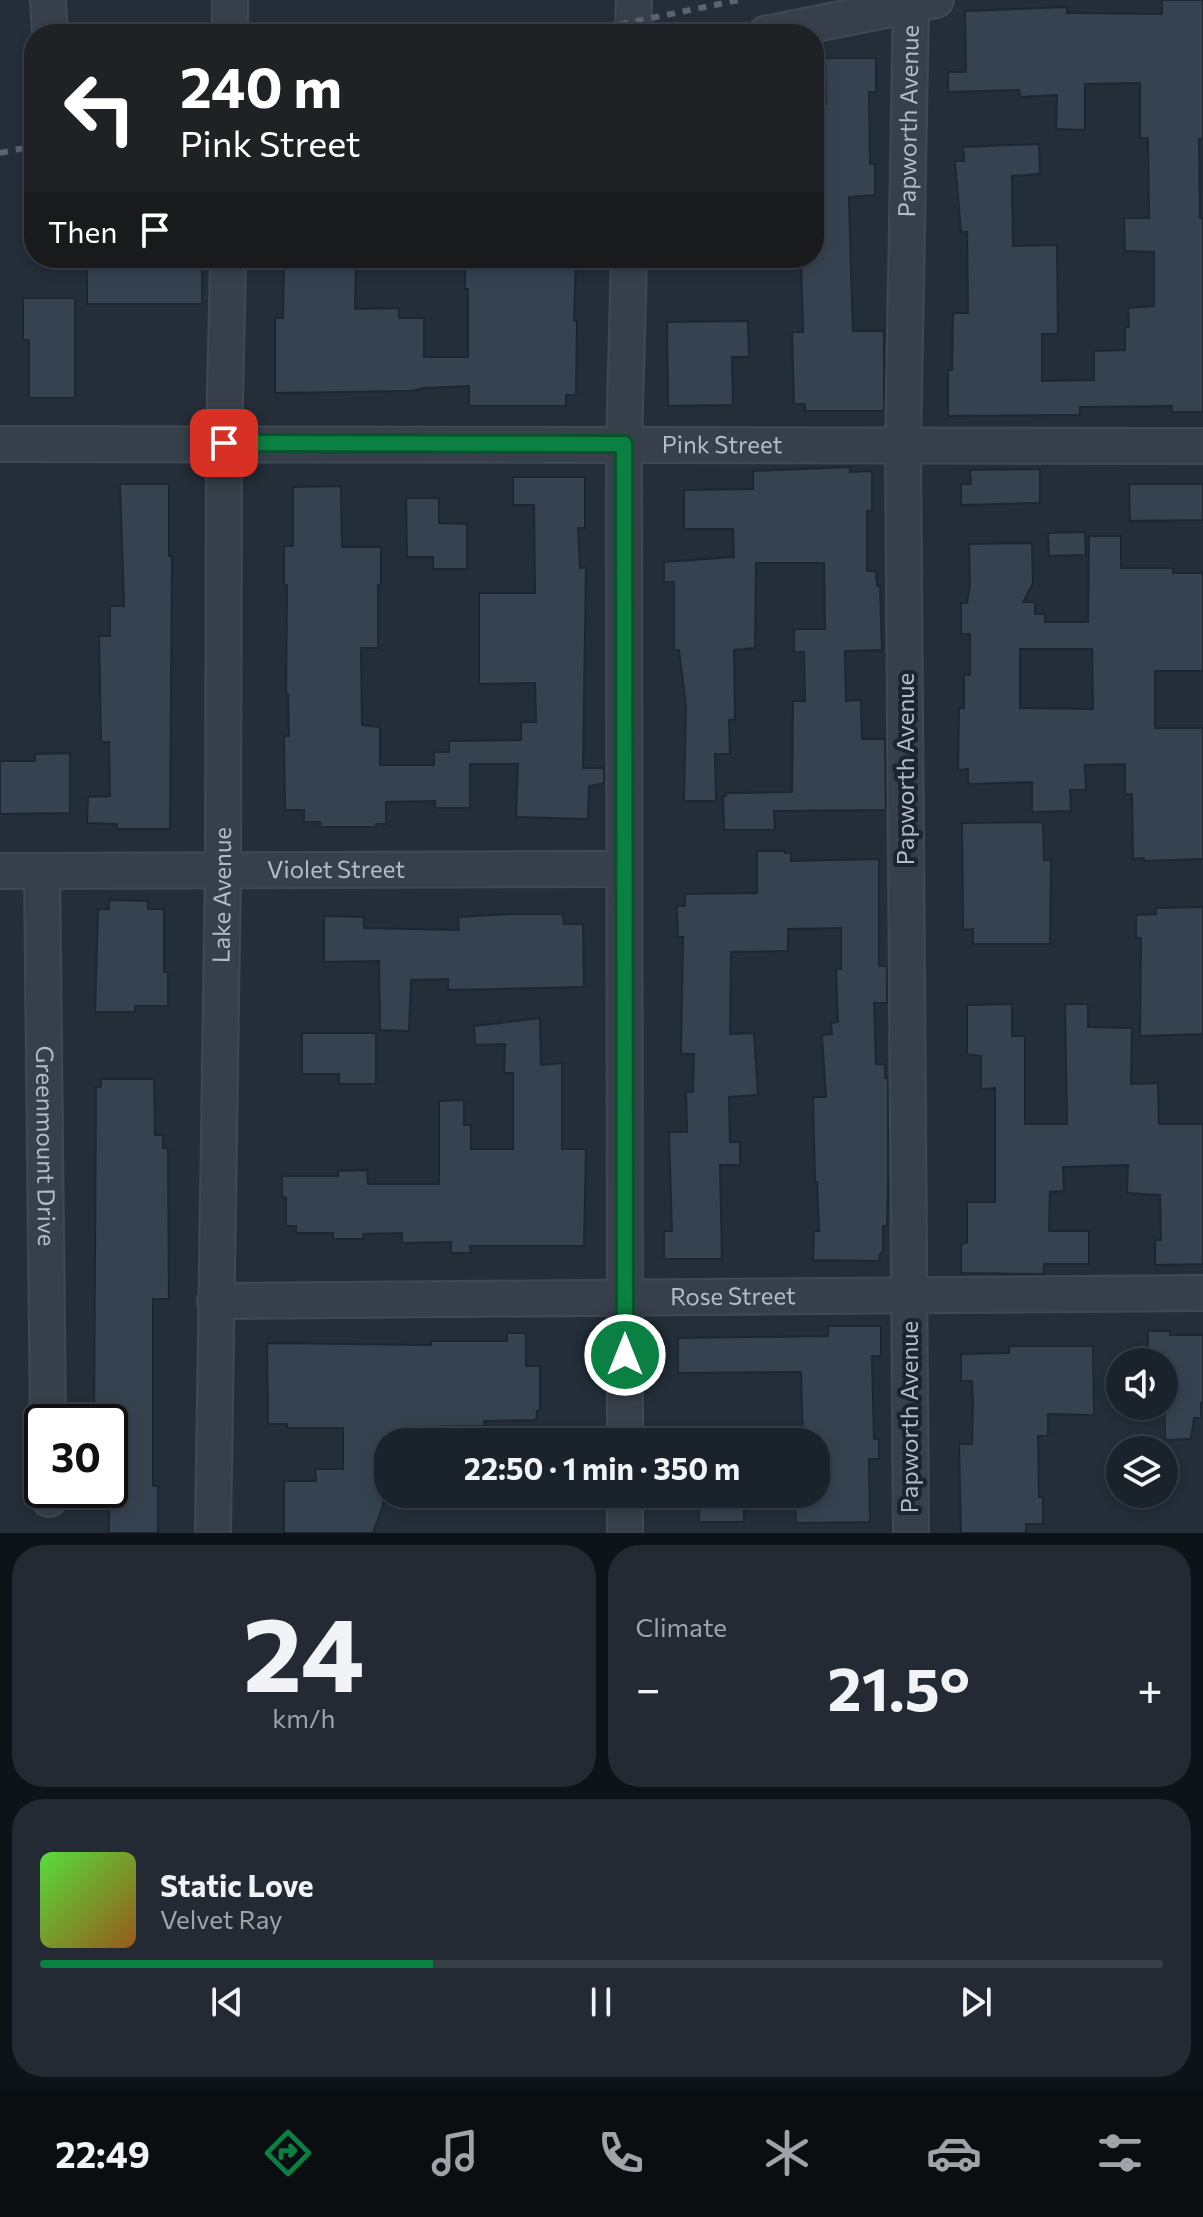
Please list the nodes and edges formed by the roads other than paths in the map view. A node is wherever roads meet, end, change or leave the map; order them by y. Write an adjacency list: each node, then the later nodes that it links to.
1 (48, 0): 5 (street)
2 (230, 0): 6 (street)
3 (634, 0): 7 (street)
4 (924, 3): 8 (street); 15 (street, Papworth Avenue)
5 (49, 24)
6 (230, 24)
7 (633, 24)
8 (816, 24)
9 (228, 268): 11 (street, Lake Avenue)
10 (629, 268): 13 (street)
11 (224, 443): 12 (street, Pink Street); 13 (street, Pink Street); 16 (street, Lake Avenue)
12 (0, 444)
13 (624, 444): 15 (street, Pink Street); 17 (street)
14 (1203, 446): 15 (street, Pink Street)
15 (903, 447): 21 (street, Papworth Avenue)
16 (223, 869): 17 (street, Violet Street); 19 (street, Violet Street); 23 (street, Lake Avenue)
17 (623, 869): 22 (street)
18 (0, 871): 19 (street, Violet Street)
19 (42, 872): 24 (street, Greenmount Drive)
20 (1203, 1293): 21 (street, Rose Street)
21 (910, 1295): 22 (street, Rose Street); 29 (street, Papworth Avenue)
22 (625, 1298): 23 (street, Rose Street); 25 (street)
23 (215, 1301): 27 (street, Lake Avenue)
24 (48, 1404)
25 (625, 1428)
26 (625, 1508): 28 (street)
27 (213, 1533)
28 (625, 1533)
29 (911, 1533)

